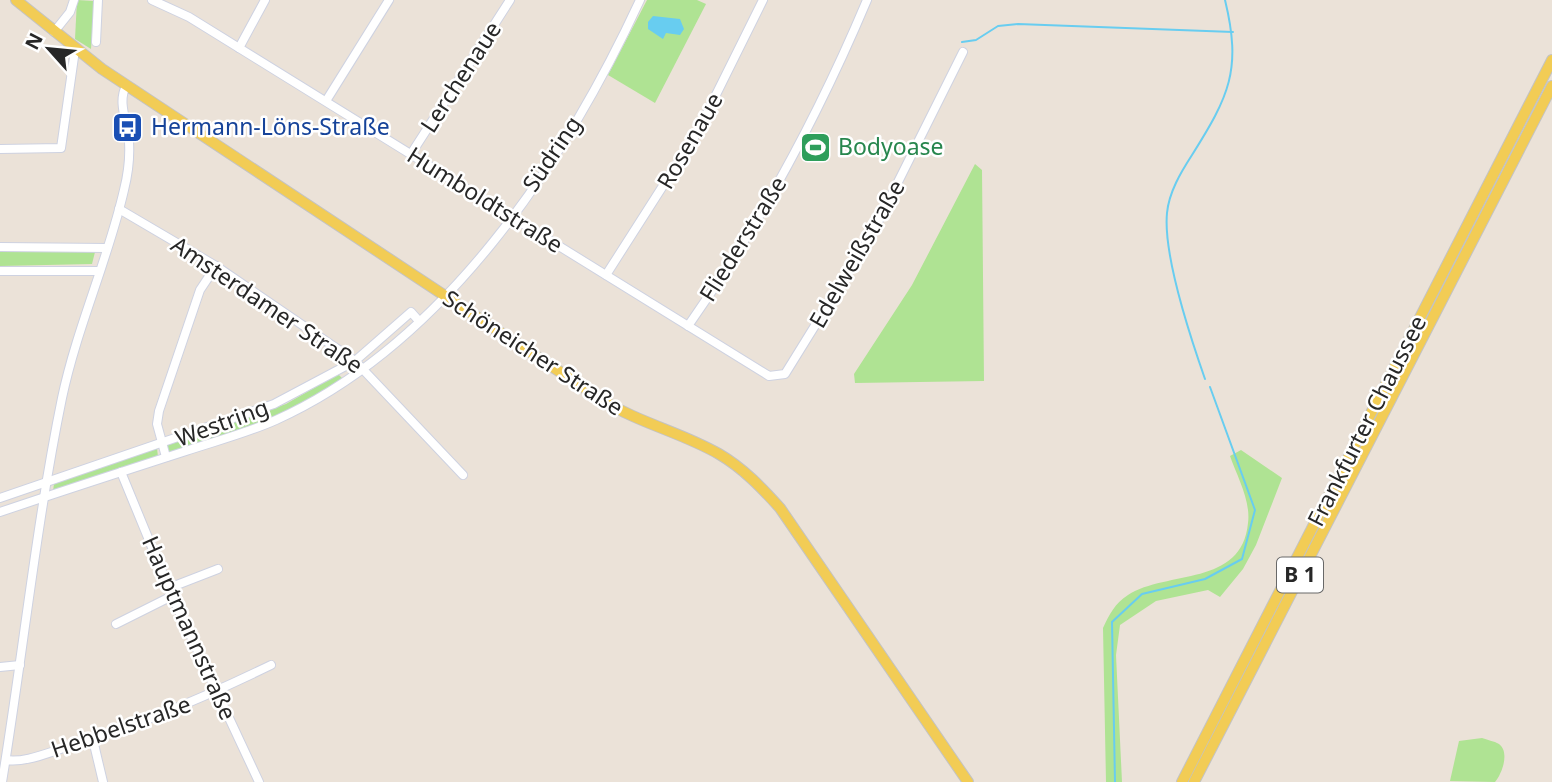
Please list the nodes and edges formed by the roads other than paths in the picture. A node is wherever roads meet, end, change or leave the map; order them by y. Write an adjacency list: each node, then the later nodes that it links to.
1 (16, 0): 11 (main road, Schöneicher Straße)
2 (74, 0): 11 (street)
3 (98, 0): 12 (street)
4 (152, 0): 13 (street, Humboldtstraße)
5 (265, 0): 13 (street)
6 (388, 0): 19 (street)
7 (510, 0): 21 (street, Lerchenaue)
8 (640, 0): 23 (street, Südring)
9 (763, 0): 29 (street, Rosenaue)
10 (867, 0): 32 (street, Fliederstraße)
11 (54, 32): 14 (main road, Schöneicher Straße)
12 (96, 43)
13 (239, 48): 19 (street, Humboldtstraße)
14 (75, 50): 17 (main road, Schöneicher Straße); 20 (street)
15 (963, 52): 35 (street, Edelweißstraße)
16 (1552, 60): 57 (main road, Frankfurter Chaussee / B 1)
17 (126, 86): 22 (street); 30 (main road, Schöneicher Straße)
18 (1552, 86): 58 (main road, Frankfurter Chaussee / B 1)
19 (326, 101): 21 (street, Humboldtstraße)
20 (0, 149)
21 (411, 154): 23 (street, Humboldtstraße)
22 (119, 209): 25 (street); 26 (street, Amsterdamer Straße)
23 (510, 216): 29 (street, Humboldtstraße); 30 (street, Südring)
24 (0, 247): 25 (street)
25 (106, 248): 28 (street)
26 (216, 267): 33 (street, Amsterdamer Straße); 36 (street)
27 (0, 271): 28 (street)
28 (98, 271): 40 (street)
29 (606, 275): 32 (street, Humboldtstraße)
30 (445, 297): 31 (street, Westring); 56 (main road, Schöneicher Straße)
31 (419, 321): 33 (street, Westring); 34 (street, Westring)
32 (688, 326): 35 (street, Humboldtstraße)
33 (355, 361): 34 (street, Amsterdamer Straße); 36 (street, Westring)
34 (363, 369): 37 (street, Westring); 39 (street, Amsterdamer Straße)
35 (782, 376)
36 (161, 445): 37 (street); 40 (street, Westring)
37 (166, 457): 38 (street, Westring)
38 (121, 472): 41 (street, Westring); 45 (street, Hauptmannstraße)
39 (463, 475)
40 (46, 483): 41 (street); 42 (street, Westring)
41 (44, 497): 43 (street, Westring); 47 (street)
42 (0, 498)
43 (0, 512)
44 (218, 569): 45 (street)
45 (171, 592): 46 (street); 50 (street, Hauptmannstraße)
46 (116, 624)
47 (20, 665): 49 (street); 52 (street)
48 (271, 665): 50 (street, Hebbelstraße)
49 (0, 667)
50 (217, 691): 51 (street, Hebbelstraße); 55 (street, Hauptmannstraße)
51 (93, 740): 52 (street, Hebbelstraße); 54 (street)
52 (6, 760): 53 (street)
53 (2, 782)
54 (103, 782)
55 (258, 782)
56 (968, 782)
57 (1182, 782)
58 (1194, 782)

